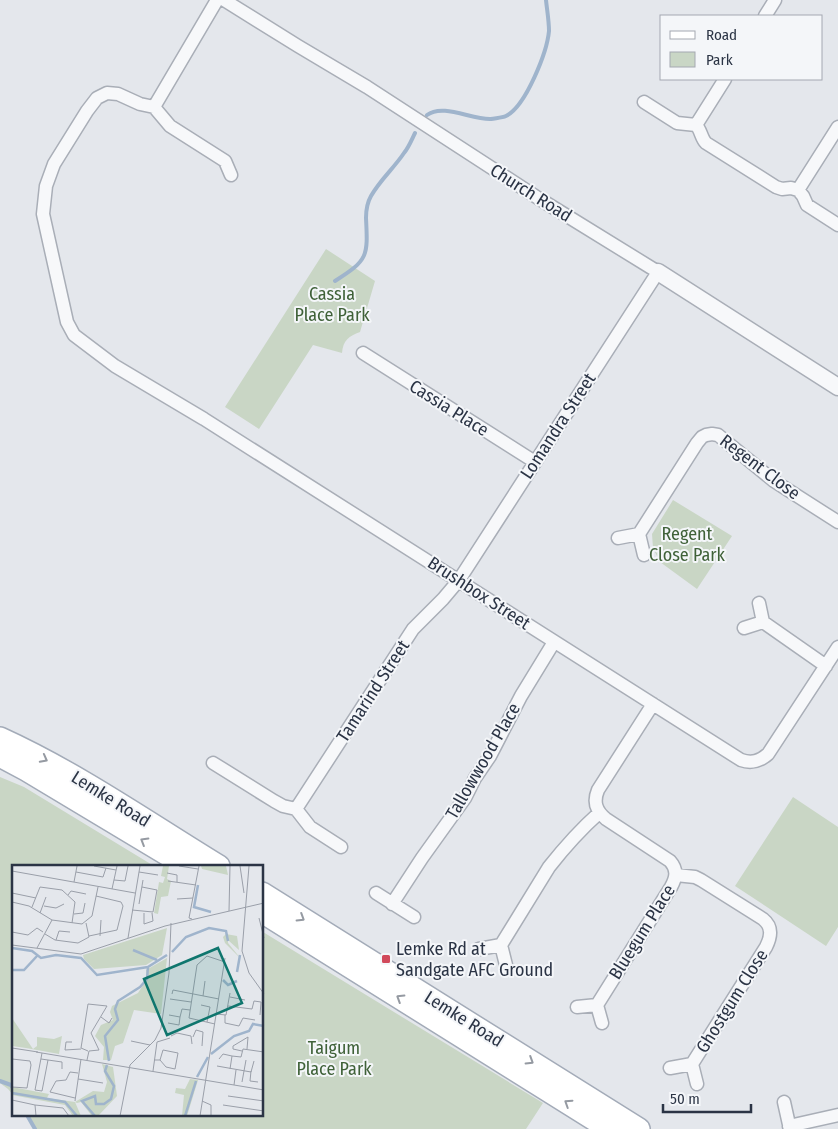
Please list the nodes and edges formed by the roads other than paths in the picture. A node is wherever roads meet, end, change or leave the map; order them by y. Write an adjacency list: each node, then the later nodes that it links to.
1 (218, 0): 7 (street)
2 (224, 0): 13 (street, Church Road)
3 (775, 0): 4 (street)
4 (766, 15)
5 (724, 80): 8 (street)
6 (644, 102): 8 (street)
7 (154, 107): 10 (street); 21 (street, Brushbox Street)
8 (696, 125): 11 (street)
9 (838, 127): 11 (street)
10 (231, 175)
11 (798, 190): 12 (street)
12 (838, 225)
13 (658, 272): 15 (street, Church Road); 16 (street, Lomandra Street)
14 (363, 353): 16 (street, Cassia Place)
15 (838, 387)
16 (535, 462): 21 (street, Lomandra Street)
17 (838, 522): 18 (street, Regent Close)
18 (639, 534): 19 (street); 20 (street)
19 (618, 538)
20 (644, 555)
21 (459, 580): 25 (street, Brushbox Street); 32 (street, Tamarind Street)
22 (759, 603): 23 (street)
23 (763, 622): 24 (street); 27 (street)
24 (744, 628)
25 (554, 642): 28 (street, Brushbox Street); 40 (street, Tallowwood Place)
26 (838, 647): 27 (street)
27 (826, 666): 28 (street, Brushbox Street)
28 (653, 704): 33 (street)
29 (0, 738): 36 (main road, Lemke Road, one-way to 36)
30 (0, 756): 35 (main road, Lemke Road, one-way to 30)
31 (213, 764): 32 (street)
32 (296, 809): 34 (street)
33 (599, 813): 37 (street, Bluegum Place); 43 (street)
34 (341, 847)
35 (184, 865)
36 (217, 865)
37 (676, 875): 46 (street, Bluegum Place); 49 (street, Ghostgum Close)
38 (264, 894): 56 (main road, Lemke Road, one-way to 56)
39 (376, 894): 40 (street)
40 (392, 904): 42 (street)
41 (264, 913): 55 (main road, Lemke Road, one-way to 41)
42 (414, 918)
43 (500, 945): 44 (street); 45 (street)
44 (479, 949)
45 (506, 965)
46 (597, 1005): 47 (street); 48 (street)
47 (577, 1007)
48 (602, 1023)
49 (692, 1064): 50 (street, Ghostgum Close); 51 (street, Ghostgum Close)
50 (670, 1068)
51 (697, 1084)
52 (784, 1102): 54 (street)
53 (838, 1115): 54 (street)
54 (789, 1128)
55 (609, 1129)
56 (639, 1129)

